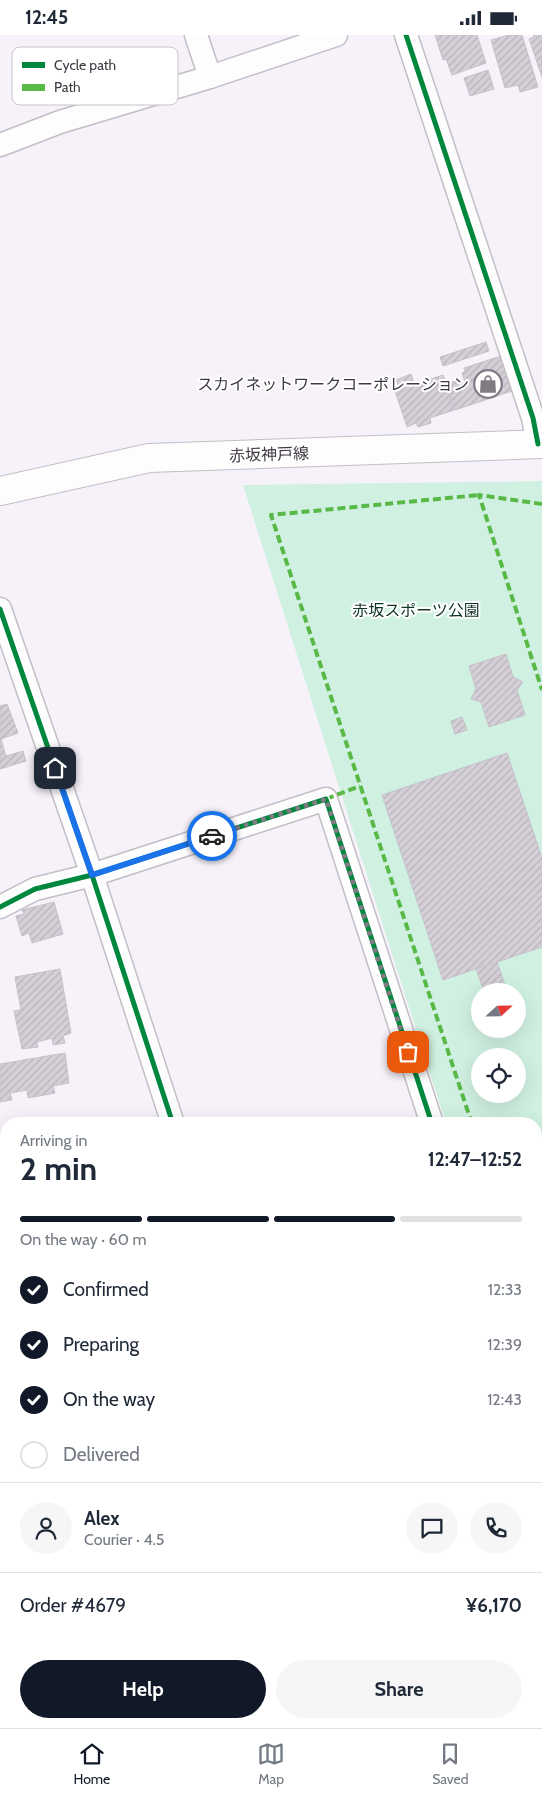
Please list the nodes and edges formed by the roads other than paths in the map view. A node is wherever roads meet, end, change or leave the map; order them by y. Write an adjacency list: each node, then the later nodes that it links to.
1 (196, 35): 4 (street)
2 (336, 35): 4 (street)
3 (406, 35): 8 (street)
4 (210, 77): 5 (street)
5 (178, 87)
6 (117, 105): 7 (street)
7 (0, 145)
8 (540, 444): 9 (main road, 赤坂神戸線)
9 (0, 491)
10 (0, 609): 11 (street)
11 (92, 875): 12 (street); 13 (street); 14 (street)
12 (0, 907)
13 (171, 1117)
14 (430, 1117)

